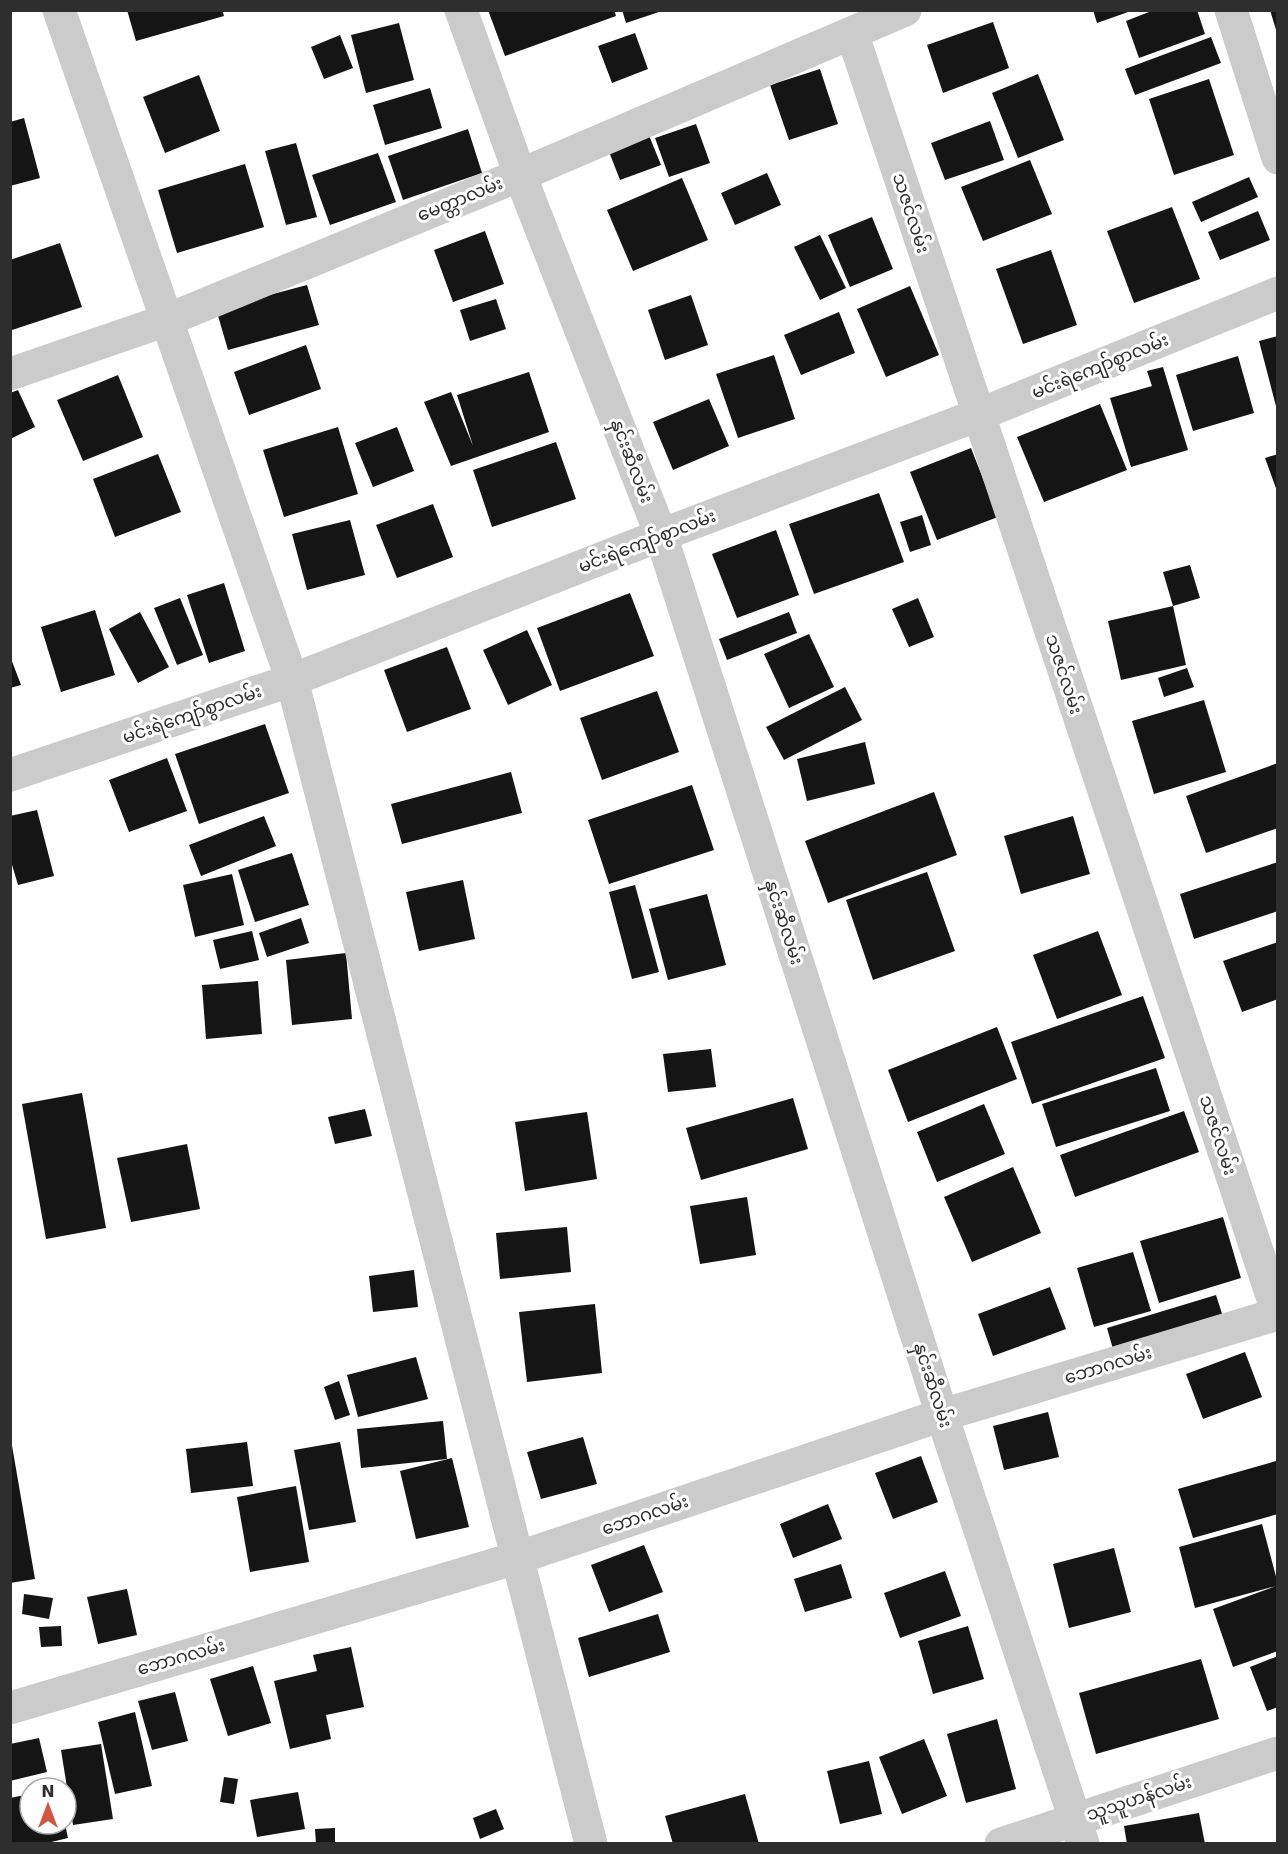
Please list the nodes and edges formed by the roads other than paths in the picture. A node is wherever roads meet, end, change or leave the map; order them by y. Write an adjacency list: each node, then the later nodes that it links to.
1 (59, 10): 9 (street)
2 (461, 10): 7 (street, နှင်းဆီလမ်း)
3 (905, 10): 5 (street, မေတ္တာလမ်း)
4 (1230, 10): 6 (street)
5 (852, 33): 7 (street, မေတ္တာလမ်း); 11 (street, သဇင်လမ်း)
6 (1278, 158)
7 (520, 175): 9 (street, မေတ္တာလမ်း); 12 (street, နှင်းဆီလမ်း)
8 (1278, 293): 11 (street, မင်းရဲကျော်စွာလမ်း)
9 (167, 320): 10 (street, မေတ္တာလမ်း); 13 (street)
10 (10, 374)
11 (978, 415): 12 (street, မင်းရဲကျော်စွာလမ်း); 15 (street, သဇင်လမ်း)
12 (661, 535): 13 (street, မင်းရဲကျော်စွာလမ်း); 16 (street, နှင်းဆီလမ်း)
13 (292, 680): 14 (street, မင်းရဲကျော်စွာလမ်း); 17 (street)
14 (10, 775)
15 (1278, 1314): 16 (street, ဘောဂလမ်း)
16 (942, 1415): 17 (street, ဘောဂလမ်း); 20 (street, နှင်းဆီလမ်း)
17 (518, 1558): 18 (street, ဘောဂလမ်း); 21 (street)
18 (10, 1708)
19 (1278, 1753): 20 (street, သူသူဟန်လမ်း)
20 (1079, 1831): 22 (street, သူသူဟန်လမ်း)
21 (591, 1844)
22 (1001, 1844)

